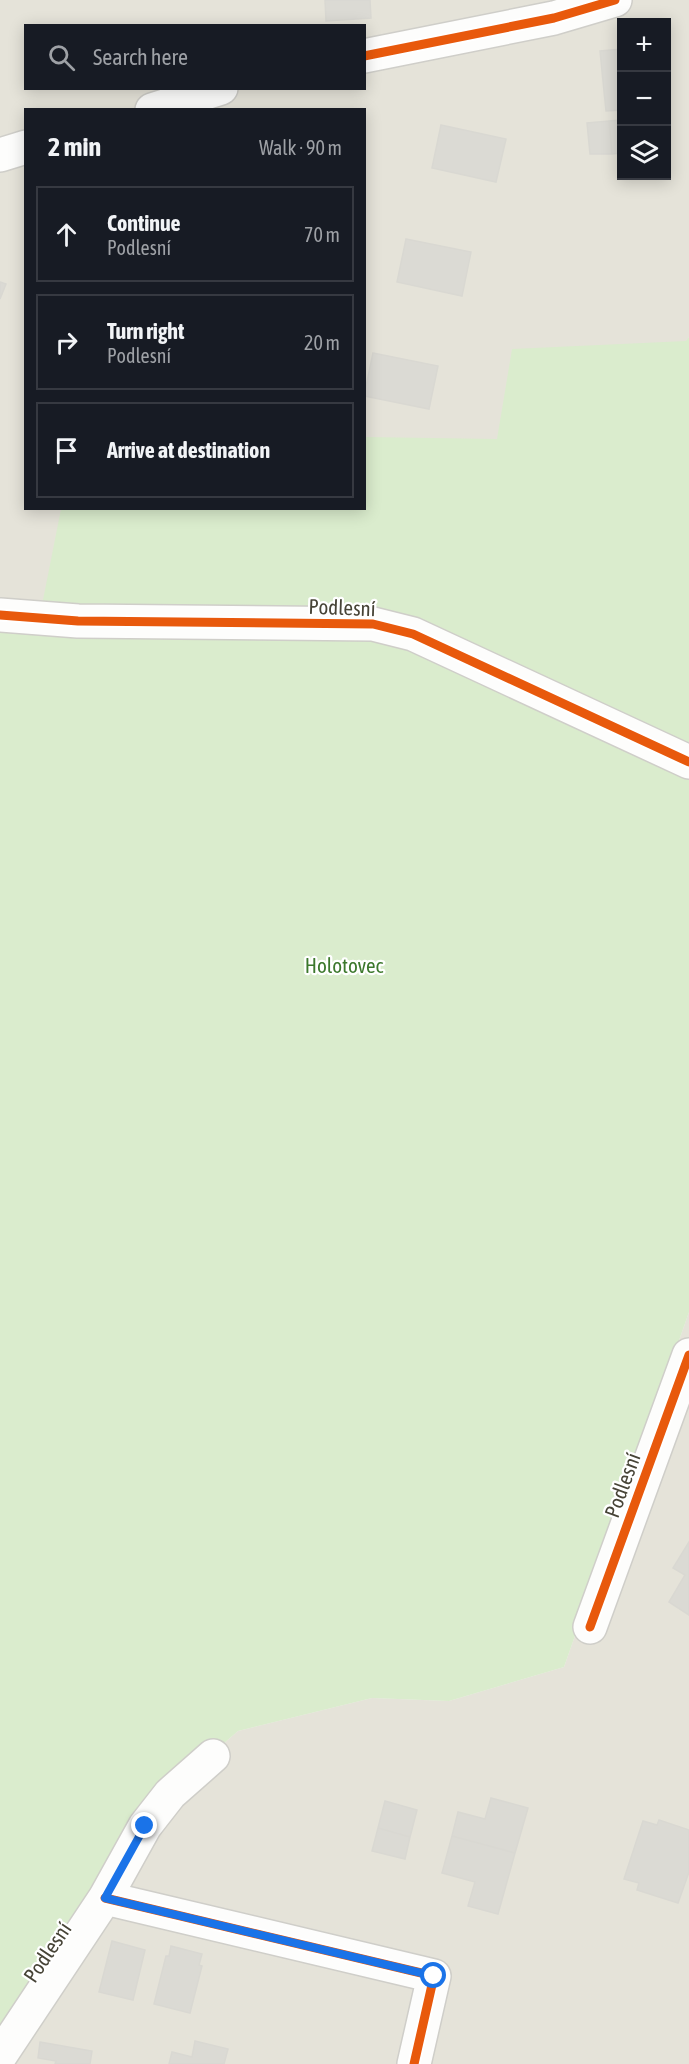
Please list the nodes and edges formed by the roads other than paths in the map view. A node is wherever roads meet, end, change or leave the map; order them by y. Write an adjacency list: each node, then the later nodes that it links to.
1 (615, 0): 2 (street)
2 (366, 56)
3 (215, 90): 4 (street)
4 (158, 108)
5 (24, 148): 6 (street)
6 (0, 155)
7 (0, 615): 8 (street, Podlesní)
8 (689, 762)
9 (689, 1355): 10 (street, Podlesní)
10 (590, 1627)
11 (213, 1756): 12 (street, Podlesní)
12 (105, 1898): 13 (street, Podlesní); 14 (street)
13 (0, 2056)
14 (414, 2064)

